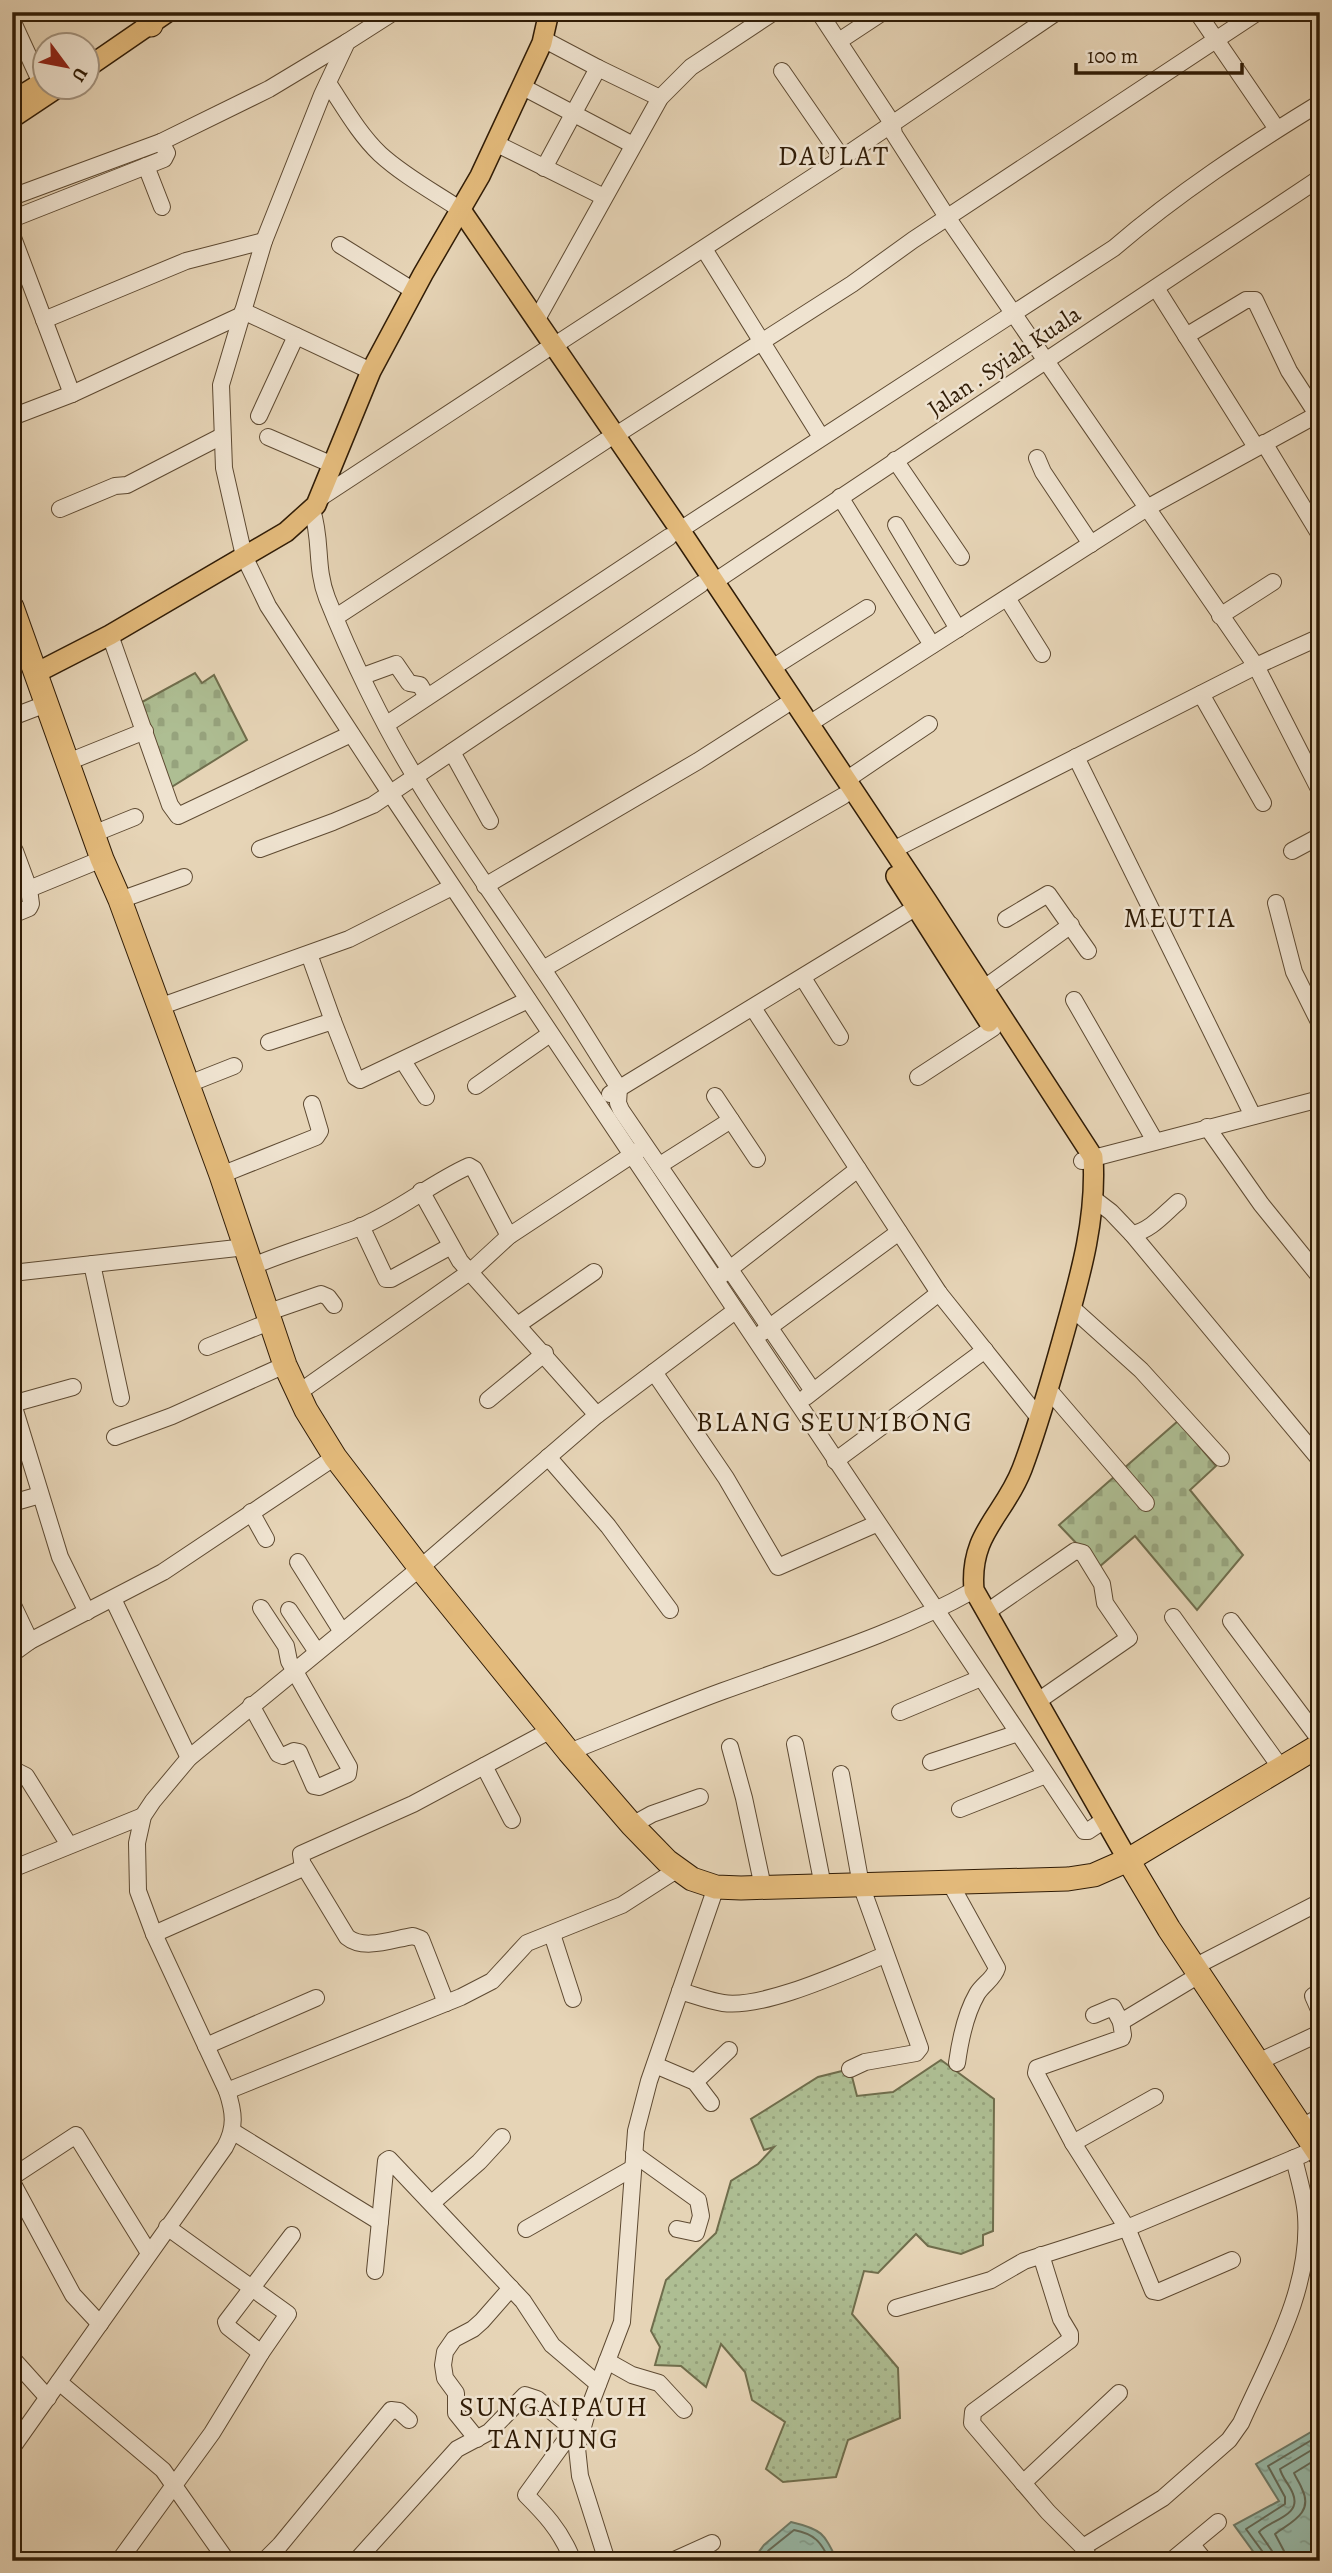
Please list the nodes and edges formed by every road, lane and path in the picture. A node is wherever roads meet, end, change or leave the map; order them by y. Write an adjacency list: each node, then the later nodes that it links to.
1 (394, 12): 13 (street)
2 (774, 12): 24 (street)
3 (807, 12): 30 (street)
4 (819, 12): 14 (street)
5 (883, 12): 14 (street)
6 (1057, 12): 30 (street)
7 (1197, 12): 15 (street)
8 (1258, 12): 15 (street)
9 (556, 13): 12 (main road)
10 (153, 16): 16 (main road); 18 (main road)
11 (12, 20): 17 (street)
12 (543, 37): 19 (street); 22 (main road)
13 (347, 41): 21 (street); 32 (street)
14 (839, 41): 30 (street)
15 (1216, 41): 31 (street); 43 (street)
16 (102, 44)
17 (32, 55)
18 (102, 56)
19 (598, 68): 24 (street); 28 (street)
20 (782, 71): 35 (street)
21 (328, 83): 42 (street); 46 (street)
22 (522, 86): 28 (street); 33 (main road)
23 (32, 91): 26 (main road)
24 (660, 98): 34 (street)
25 (32, 99): 29 (main road)
26 (12, 101)
27 (1320, 103): 31 (street)
28 (573, 113): 34 (street); 37 (street)
29 (12, 118)
30 (890, 129): 35 (street); 43 (street)
31 (1278, 129): 51 (street)
32 (161, 142): 36 (street); 39 (street)
33 (495, 143): 37 (street); 42 (main road)
34 (633, 145): 40 (street)
35 (842, 158): 48 (street)
36 (146, 166): 41 (street); 44 (street)
37 (544, 168): 40 (street)
38 (1320, 178): 49 (street, Jalan . Syiah Kuala)
39 (12, 197)
40 (604, 197): 53 (street)
41 (162, 207)
42 (455, 211): 50 (main road); 53 (main road); 58 (main road)
43 (947, 217): 51 (street); 57 (street)
44 (12, 219)
45 (12, 235): 54 (street)
46 (264, 241): 52 (street); 54 (street)
47 (341, 245): 50 (street)
48 (704, 249): 57 (street); 58 (street)
49 (1156, 288): 56 (street); 59 (street, Jalan . Syiah Kuala)
50 (414, 291): 60 (main road)
51 (1014, 312): 59 (street); 68 (street)
52 (242, 313): 55 (street); 61 (street); 65 (street)
53 (537, 319): 58 (main road)
54 (44, 320): 61 (street)
55 (296, 336): 60 (street); 64 (street)
56 (1186, 336): 62 (street); 69 (street)
57 (762, 341): 67 (street); 68 (street)
58 (550, 348): 67 (main road); 74 (street)
59 (1045, 361): 71 (street, Jalan . Syiah Kuala); 75 (street)
60 (371, 371): 72 (main road)
61 (72, 394): 63 (street)
62 (1319, 415): 69 (street)
63 (12, 416)
64 (259, 416)
65 (222, 436): 76 (street); 81 (street)
66 (268, 437): 72 (street)
67 (610, 438): 78 (main road); 89 (street)
68 (821, 438): 78 (street)
69 (1260, 445): 75 (street); 79 (street)
70 (1037, 458): 80 (street)
71 (895, 460): 73 (street, Jalan . Syiah Kuala); 82 (street)
72 (333, 465): 74 (main road)
73 (840, 497): 84 (street, Jalan . Syiah Kuala); 94 (street)
74 (316, 504): 81 (main road); 89 (street)
75 (1147, 508): 80 (street); 88 (street)
76 (60, 509)
77 (895, 525): 90 (street)
78 (675, 533): 84 (main road); 102 (street)
79 (1320, 535)
80 (1091, 544): 85 (street)
81 (244, 556): 92 (main road); 110 (street)
82 (961, 557)
83 (1273, 582): 88 (street)
84 (707, 583): 95 (main road); 112 (street, Jalan . Syiah Kuala)
85 (1007, 598): 90 (street); 96 (street)
86 (12, 607): 91 (highway)
87 (867, 608): 98 (street)
88 (1220, 616): 97 (street)
89 (336, 617): 100 (street)
90 (958, 629): 94 (street)
91 (16, 630): 99 (highway)
92 (110, 635): 99 (main road); 109 (street)
93 (1320, 637): 97 (street)
94 (932, 645): 107 (street)
95 (756, 654): 98 (main road); 104 (main road)
96 (1042, 654)
97 (1256, 666): 101 (street); 117 (street)
98 (772, 668): 107 (main road)
99 (36, 673): 103 (highway)
100 (363, 676): 102 (street); 106 (street)
101 (1201, 694): 113 (street); 119 (street)
102 (427, 697): 106 (street)
103 (46, 704): 105 (street); 114 (highway)
104 (784, 706): 111 (main road); 130 (street)
105 (12, 717)
106 (387, 724): 115 (street)
107 (809, 724): 111 (main road)
108 (929, 724): 116 (street)
109 (145, 731): 110 (street); 114 (street)
110 (351, 733): 118 (street)
111 (817, 748): 116 (main road)
112 (452, 752): 115 (street, Jalan . Syiah Kuala); 121 (street)
113 (1076, 757): 125 (street); 166 (street)
114 (68, 762): 122 (highway)
115 (415, 777): 118 (street, Jalan . Syiah Kuala); 130 (street)
116 (844, 788): 125 (main road); 135 (main road); 142 (street)
117 (1320, 791)
118 (390, 793): 124 (street, Jalan . Syiah Kuala); 131 (street)
119 (1263, 803)
120 (135, 817): 122 (street)
121 (490, 821)
122 (93, 834): 128 (highway)
123 (1320, 836): 127 (street)
124 (260, 849)
125 (893, 850): 139 (main road)
126 (15, 851): 132 (street)
127 (1292, 851)
128 (102, 859): 132 (street); 133 (highway)
129 (184, 877): 133 (street)
130 (485, 886): 142 (street)
131 (452, 887): 141 (street); 145 (street)
132 (29, 889): 136 (street)
133 (120, 900): 147 (highway)
134 (1276, 903): 150 (street)
135 (915, 908): 139 (main road); 143 (street)
136 (12, 915)
137 (1006, 919): 138 (street)
138 (1071, 925): 140 (street); 144 (street)
139 (940, 934): 144 (main road); 151 (main road)
140 (1088, 951)
141 (309, 954): 147 (street); 149 (street)
142 (543, 968): 160 (street)
143 (803, 978): 148 (street); 153 (street)
144 (983, 989): 173 (main road)
145 (528, 1000): 152 (street); 155 (street)
146 (1074, 1000): 169 (street)
147 (159, 1007): 158 (highway)
148 (752, 1008): 160 (street); 175 (street)
149 (333, 1021): 154 (street); 155 (street)
150 (1320, 1024)
151 (993, 1028): 157 (street); 173 (main road)
152 (550, 1034): 159 (street); 164 (street)
153 (840, 1037)
154 (269, 1042)
155 (403, 1061): 162 (street)
156 (234, 1066): 158 (street)
157 (918, 1077)
158 (186, 1085): 176 (highway)
159 (476, 1087)
160 (619, 1088): 164 (street); 170 (street)
161 (715, 1096): 167 (street)
162 (426, 1097)
163 (1320, 1099): 166 (street)
164 (596, 1103): 171 (street)
165 (312, 1104): 176 (street)
166 (1253, 1116): 168 (street)
167 (731, 1119): 172 (street); 174 (street)
168 (1207, 1128): 169 (street); 191 (street)
169 (1155, 1141): 173 (street)
170 (646, 1146): 171 (street); 174 (street)
171 (631, 1155): 183 (street); 192 (street)
172 (757, 1159)
173 (1089, 1163): 178 (main road)
174 (660, 1165): 187 (street)
175 (858, 1169): 181 (street); 187 (street)
176 (221, 1175): 185 (highway)
177 (421, 1191): 180 (street); 183 (street); 184 (street)
178 (1094, 1199): 182 (street); 195 (main road)
179 (1178, 1202): 182 (street)
180 (361, 1226): 184 (street); 185 (street)
181 (899, 1232): 193 (street); 199 (street)
182 (1132, 1234): 220 (street)
183 (509, 1236): 188 (street)
184 (452, 1246): 188 (street)
185 (250, 1256): 186 (street); 197 (highway)
186 (92, 1264): 190 (street); 210 (street)
187 (730, 1269): 192 (street); 199 (street)
188 (471, 1271): 198 (street); 209 (street)
189 (594, 1272): 198 (street)
190 (12, 1273)
191 (1320, 1277)
192 (715, 1281): 196 (street)
193 (939, 1293): 202 (street); 208 (street)
194 (334, 1305): 197 (street)
195 (1071, 1307): 207 (main road); 219 (street)
196 (735, 1311): 200 (street); 205 (street)
197 (268, 1317): 201 (street); 204 (highway)
198 (519, 1324): 203 (street)
199 (769, 1327): 200 (street); 208 (street)
200 (753, 1339): 213 (street)
201 (207, 1347)
202 (985, 1350): 215 (street); 221 (street)
203 (544, 1353): 211 (street); 214 (street)
204 (285, 1365): 209 (highway); 216 (street)
205 (654, 1372): 214 (street); 226 (street)
206 (73, 1387): 212 (street)
207 (1048, 1389): 215 (main road); 224 (street)
208 (813, 1391): 213 (street)
209 (298, 1393): 217 (highway)
210 (121, 1398)
211 (488, 1400)
212 (13, 1404): 222 (street)
213 (797, 1404): 221 (street)
214 (597, 1415): 218 (street)
215 (1039, 1418): 230 (main road)
216 (115, 1437)
217 (335, 1457): 225 (street); 229 (highway)
218 (548, 1457): 229 (street); 235 (street)
219 (1221, 1458)
220 (1320, 1460)
221 (835, 1461): 226 (street)
222 (40, 1495): 223 (street); 236 (street)
223 (12, 1503)
224 (1146, 1503)
225 (251, 1512): 227 (street); 231 (street)
226 (876, 1524): 237 (street)
227 (266, 1539)
228 (298, 1562): 241 (street)
229 (420, 1568): 241 (street); 250 (highway)
230 (974, 1590): 237 (street); 238 (main road)
231 (113, 1600): 236 (street); 256 (street)
232 (12, 1603): 242 (street)
233 (261, 1608): 245 (street)
234 (289, 1610): 243 (street)
235 (670, 1610)
236 (87, 1612): 242 (street)
237 (935, 1612): 246 (street); 255 (street)
238 (986, 1612): 247 (main road); 247 (street)
239 (1173, 1617): 259 (street)
240 (1231, 1621): 252 (street)
241 (342, 1632): 243 (street)
242 (30, 1641): 244 (street)
243 (317, 1652): 245 (street)
244 (12, 1654)
245 (295, 1670): 248 (street); 248 (street)
246 (981, 1678): 249 (street); 251 (street)
247 (1038, 1701): 268 (main road)
248 (251, 1705): 256 (street)
249 (900, 1712)
250 (551, 1730): 255 (highway); 258 (street)
251 (1018, 1733): 257 (street); 262 (street)
252 (1320, 1743): 259 (highway)
253 (795, 1744): 275 (street)
254 (730, 1747): 277 (street)
255 (569, 1752): 267 (highway)
256 (189, 1758): 265 (street)
257 (931, 1762)
258 (484, 1766): 266 (street); 270 (street)
259 (1281, 1768): 268 (highway)
260 (12, 1769): 269 (street)
261 (841, 1774): 274 (street)
262 (1046, 1775): 264 (street); 268 (street)
263 (700, 1797): 267 (street)
264 (960, 1809)
265 (143, 1816): 269 (street); 279 (street)
266 (512, 1820)
267 (632, 1825): 272 (highway)
268 (1116, 1837): 273 (highway); 282 (highway)
269 (69, 1845): 271 (street)
270 (304, 1866): 279 (street); 287 (street)
271 (12, 1869)
272 (678, 1869): 276 (highway); 280 (street)
273 (950, 1883): 274 (highway); 295 (street)
274 (861, 1885): 275 (highway); 281 (street)
275 (823, 1886): 277 (highway)
276 (716, 1887): 277 (highway); 284 (street)
277 (762, 1888)
278 (1320, 1902): 282 (street)
279 (154, 1934): 292 (street)
280 (552, 1934): 286 (street); 287 (street)
281 (885, 1955): 284 (street); 297 (street)
282 (1196, 1971): 290 (street); 294 (highway)
283 (1320, 1990): 288 (street)
284 (680, 1991): 296 (street)
285 (316, 1998): 292 (street)
286 (573, 1999)
287 (446, 2003): 299 (street)
288 (1320, 2012)
289 (1094, 2015): 290 (street)
290 (1121, 2022): 305 (street)
291 (1320, 2033): 294 (street)
292 (206, 2046): 299 (street)
293 (729, 2050): 298 (street)
294 (1258, 2062): 302 (highway)
295 (957, 2063)
296 (655, 2065): 298 (street); 307 (street)
297 (850, 2069)
298 (695, 2082): 301 (street)
299 (227, 2091): 303 (street)
300 (1155, 2097): 305 (street)
301 (711, 2102)
302 (1310, 2122): 306 (highway)
303 (232, 2131): 311 (street); 312 (street)
304 (502, 2137): 310 (street)
305 (1073, 2143): 313 (street)
306 (1310, 2154): 313 (street); 342 (street)
307 (634, 2161): 314 (street); 315 (street); 327 (street)
308 (12, 2177): 317 (street)
309 (12, 2182): 324 (street)
310 (432, 2203): 311 (street); 321 (street)
311 (380, 2222): 320 (street)
312 (167, 2227): 317 (street); 322 (street)
313 (1127, 2228): 318 (street); 319 (street)
314 (526, 2229)
315 (677, 2229)
316 (292, 2235): 322 (street)
317 (149, 2253): 324 (street)
318 (1041, 2255): 323 (street); 337 (street)
319 (1233, 2260)
320 (375, 2271)
321 (511, 2288): 329 (street); 335 (street)
322 (252, 2290): 325 (street); 325 (street)
323 (896, 2308)
324 (100, 2324): 328 (street)
325 (261, 2353): 338 (street)
326 (12, 2358): 331 (street)
327 (607, 2361): 329 (street); 332 (street)
328 (59, 2382): 331 (street); 338 (street)
329 (598, 2384): 334 (street)
330 (1119, 2393): 337 (street)
331 (48, 2398): 336 (street)
332 (684, 2410)
333 (409, 2420): 344 (street)
334 (576, 2432): 335 (street); 343 (street); 348 (street)
335 (477, 2439): 347 (street)
336 (12, 2448)
337 (1023, 2483): 342 (street)
338 (174, 2486): 345 (street); 346 (street)
339 (1218, 2522): 341 (street)
340 (712, 2543): 349 (street)
341 (1192, 2544): 350 (street); 351 (street)
342 (1087, 2554)
343 (605, 2556)
344 (270, 2559)
345 (119, 2561)
346 (227, 2561)
347 (356, 2561)
348 (567, 2561)
349 (672, 2561)
350 (1171, 2561)
351 (1205, 2561)

